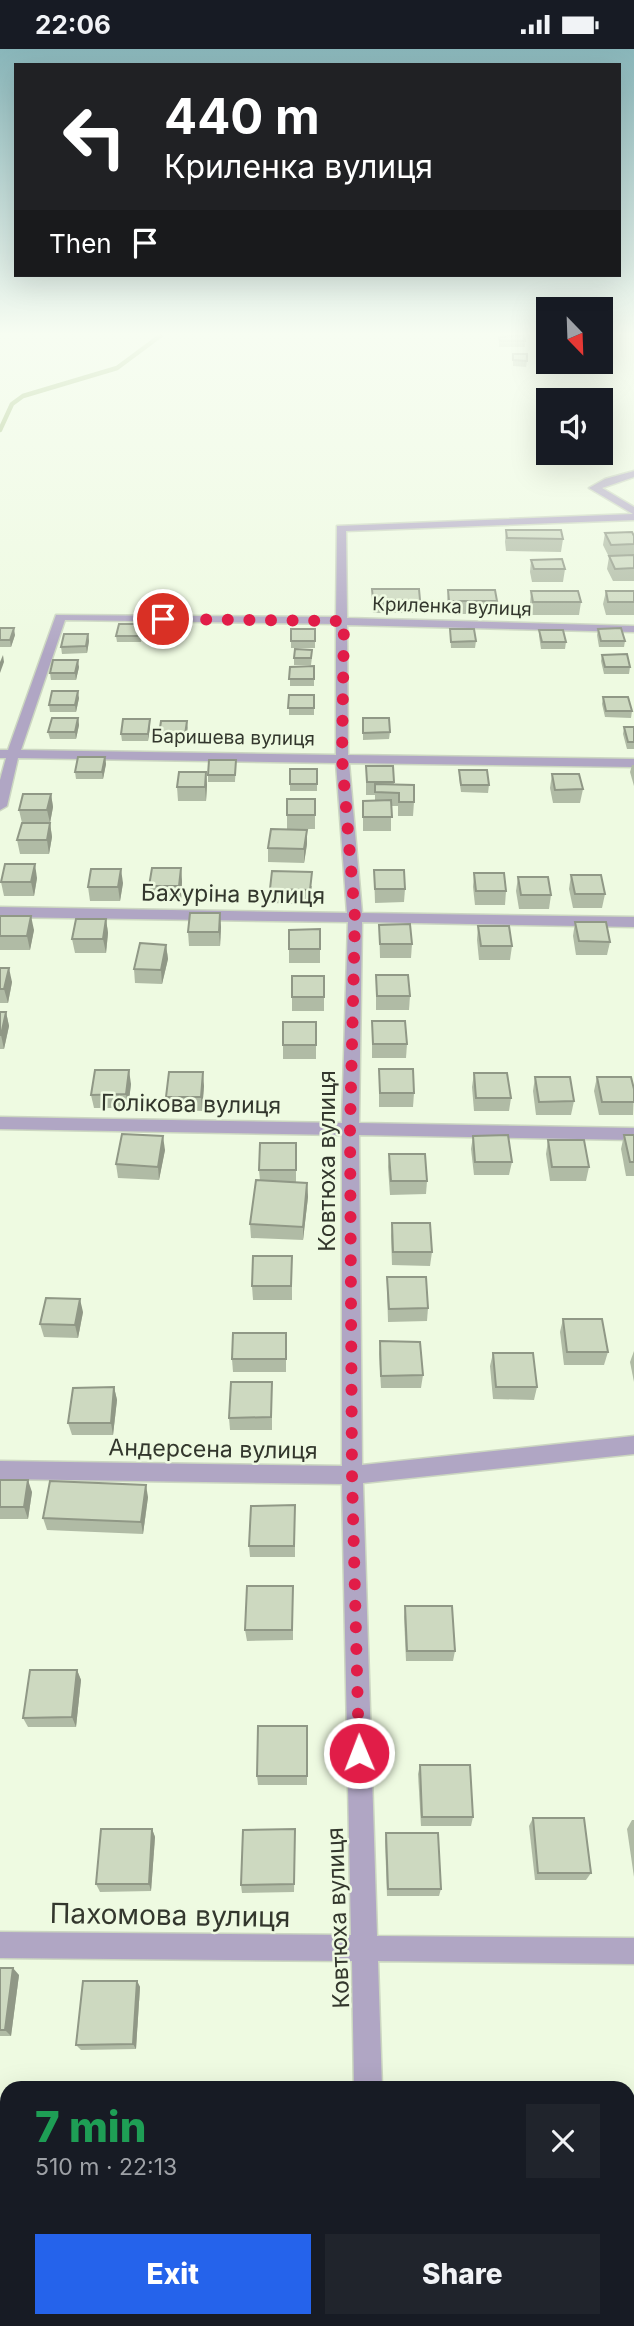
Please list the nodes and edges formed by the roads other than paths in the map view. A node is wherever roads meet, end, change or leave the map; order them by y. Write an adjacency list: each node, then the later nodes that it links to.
1 (634, 474): 2 (street)
2 (634, 514): 3 (street, Ковтюха вулиця)
3 (344, 621): 4 (street, Криленка вулиця); 5 (street, Криленка вулиця); 6 (street, Ковтюха вулиця)
4 (634, 629)
5 (6, 754): 6 (street, Баришева вулиця); 8 (street)
6 (342, 758): 7 (street, Баришева вулиця); 10 (street, Ковтюха вулиця)
7 (634, 763)
8 (0, 806)
9 (0, 912): 10 (street, Бахуріна вулиця)
10 (355, 918): 11 (street, Бахуріна вулиця); 13 (street, Ковтюха вулиця)
11 (634, 922)
12 (0, 1123): 13 (street, Голікова вулиця)
13 (350, 1129): 14 (street, Голікова вулиця); 17 (street, Ковтюха вулиця)
14 (634, 1134)
15 (634, 1445): 17 (street, Андерсена вулиця)
16 (0, 1470): 17 (street, Андерсена вулиця)
17 (352, 1475): 19 (street, Ковтюха вулиця)
18 (0, 1945): 19 (street, Пахомова вулиця)
19 (363, 1948): 20 (street, Пахомова вулиця); 21 (street, Ковтюха вулиця)
20 (634, 1951)
21 (368, 2081)

